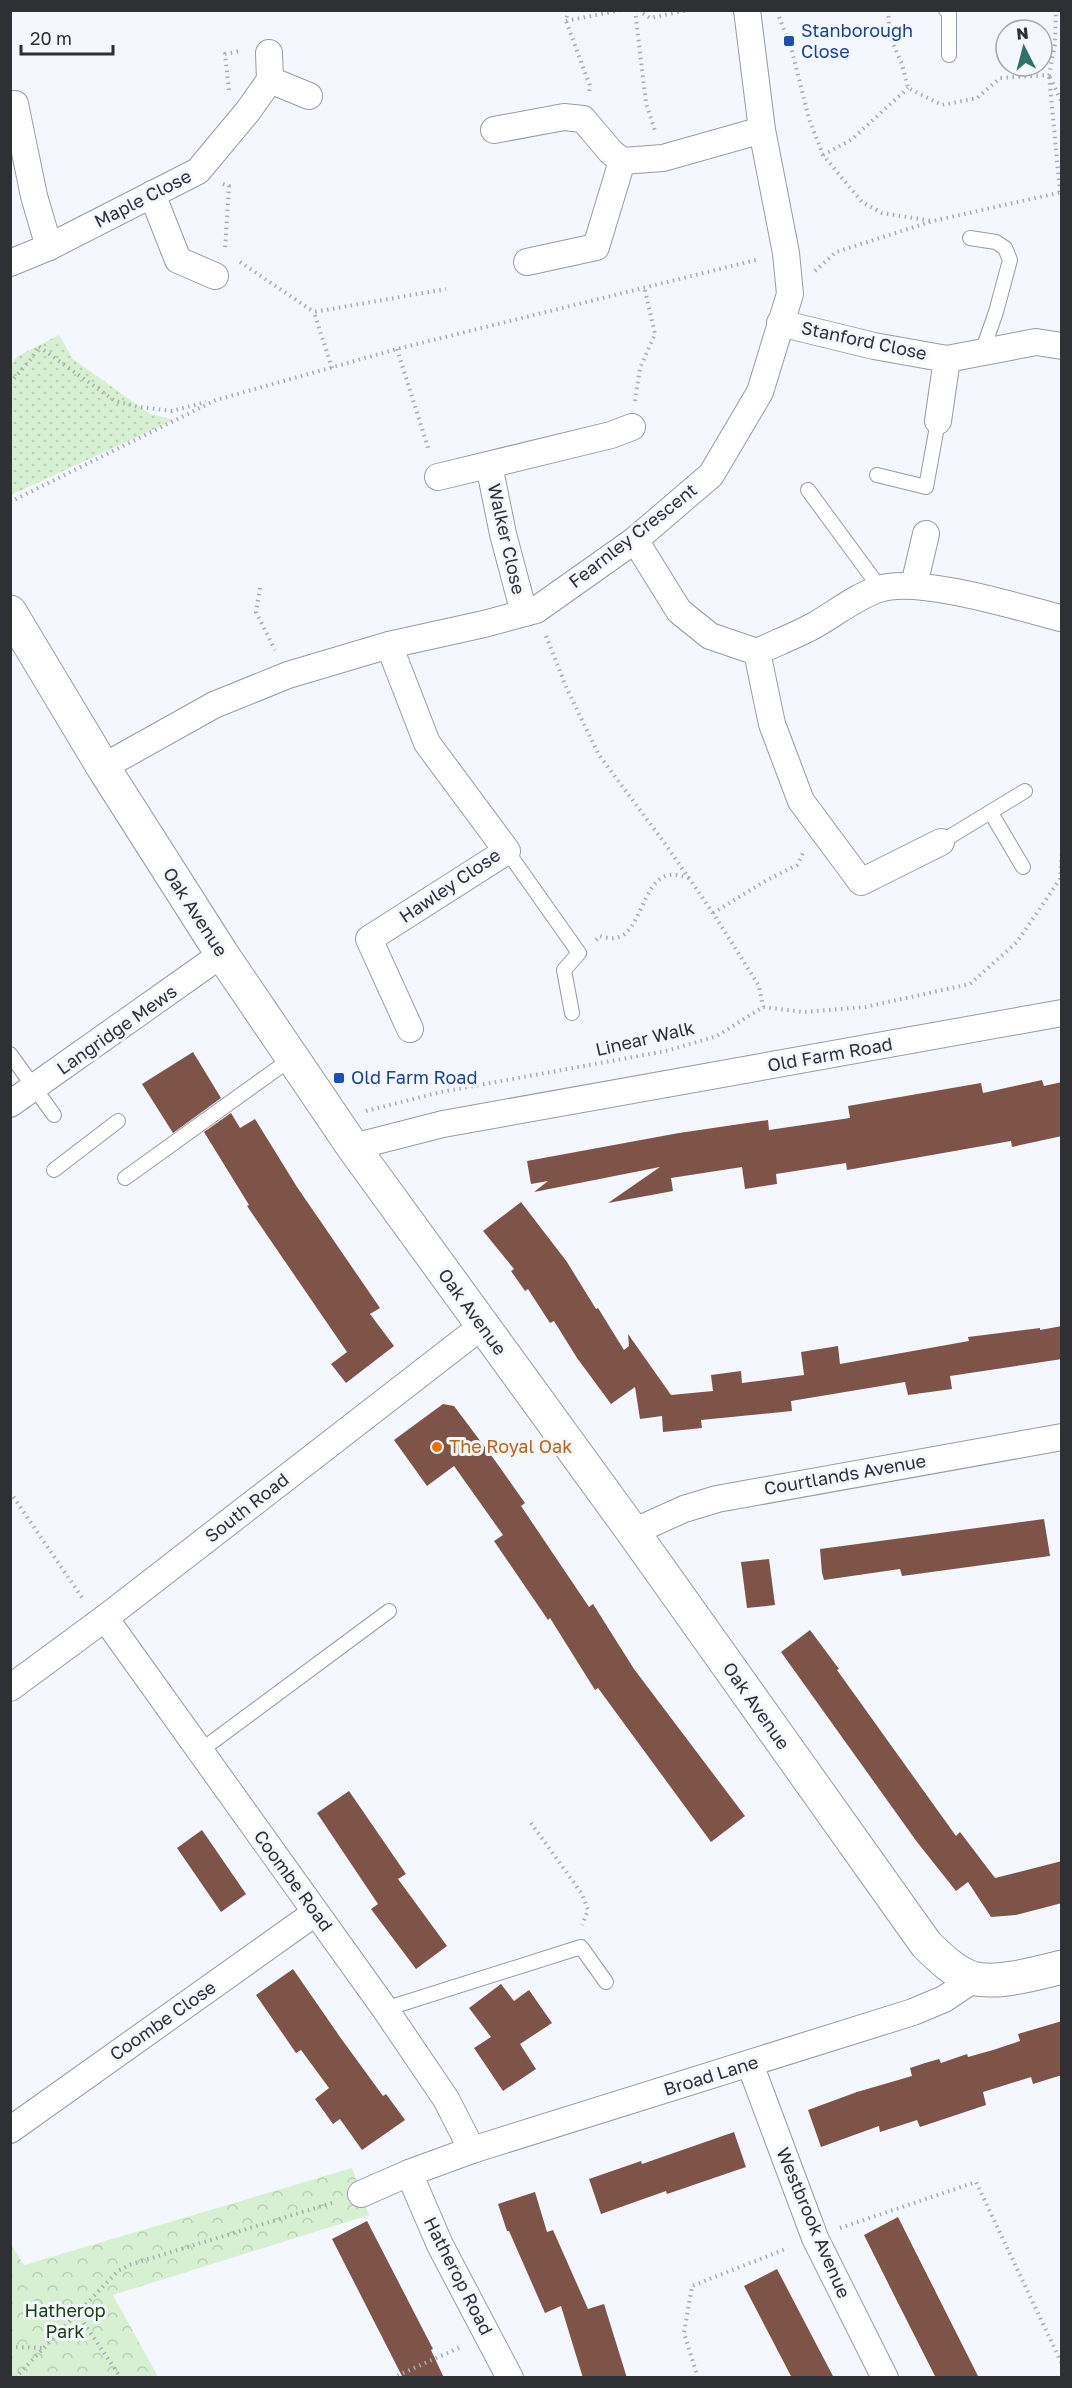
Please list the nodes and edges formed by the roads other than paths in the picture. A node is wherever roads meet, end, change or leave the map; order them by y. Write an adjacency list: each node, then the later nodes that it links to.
1 (747, 10): 9 (street, Fearnley Crescent)
2 (946, 10): 4 (lane)
3 (269, 54): 5 (street)
4 (949, 55)
5 (270, 80): 6 (street); 11 (street, Maple Close)
6 (309, 96)
7 (15, 104): 13 (street)
8 (494, 130): 10 (street)
9 (762, 130): 10 (street); 17 (street, Fearnley Crescent)
10 (622, 160): 14 (street)
11 (152, 194): 13 (street, Maple Close); 16 (street)
12 (970, 238): 19 (lane)
13 (49, 248): 15 (street, Maple Close)
14 (527, 262)
15 (10, 263)
16 (215, 276)
17 (780, 323): 20 (street, Stanford Close); 28 (street, Fearnley Crescent)
18 (1062, 346): 19 (street, Stanford Close)
19 (982, 352): 20 (street, Stanford Close)
20 (947, 359): 21 (street, Stanford Close)
21 (938, 421): 24 (lane)
22 (632, 427): 23 (street)
23 (489, 465): 25 (street); 32 (street, Walker Close)
24 (877, 475)
25 (438, 477)
26 (808, 490): 30 (lane)
27 (926, 534): 29 (street)
28 (635, 540): 32 (street, Fearnley Crescent); 35 (street)
29 (914, 585): 30 (street); 33 (street)
30 (880, 588): 35 (street)
31 (10, 612): 36 (street, Oak Avenue)
32 (530, 612): 34 (street, Fearnley Crescent)
33 (1060, 618)
34 (389, 645): 36 (street, Fearnley Crescent); 40 (street, Hawley Close)
35 (757, 652): 39 (street)
36 (103, 767): 42 (street, Oak Avenue)
37 (1025, 790): 38 (lane)
38 (991, 813): 39 (lane); 41 (lane)
39 (941, 842)
40 (507, 851): 43 (lane); 45 (street, Hawley Close)
41 (1023, 867)
42 (222, 954): 47 (street, Oak Avenue); 48 (street, Langridge Mews)
43 (572, 1013)
44 (1062, 1013): 52 (street, Old Farm Road)
45 (410, 1029)
46 (10, 1054): 48 (lane)
47 (292, 1058): 52 (street, Oak Avenue); 54 (lane)
48 (34, 1088): 49 (street, Langridge Mews); 50 (lane)
49 (10, 1104)
50 (54, 1115)
51 (118, 1121): 53 (lane)
52 (353, 1147): 55 (street, Oak Avenue)
53 (54, 1170)
54 (125, 1178)
55 (482, 1326): 57 (street, Oak Avenue); 59 (street, South Road)
56 (1062, 1437): 57 (street, Courtlands Avenue)
57 (633, 1532): 64 (street, Oak Avenue)
58 (389, 1611): 61 (lane)
59 (102, 1620): 60 (street, South Road); 61 (street, Coombe Road)
60 (10, 1688)
61 (200, 1751): 62 (street, Coombe Road)
62 (315, 1913): 66 (street, Coombe Road); 68 (street, Coombe Close)
63 (1062, 1968): 64 (street)
64 (974, 1978): 67 (street, Broad Lane)
65 (606, 1982): 66 (lane)
66 (385, 2009): 69 (street, Coombe Road)
67 (750, 2064): 69 (street, Broad Lane); 73 (street, Westbrook Avenue)
68 (10, 2130)
69 (472, 2150): 70 (street, Broad Lane)
70 (409, 2173): 71 (street, Broad Lane); 72 (street, Hatherop Road)
71 (361, 2194)
72 (510, 2378)
73 (885, 2378)

